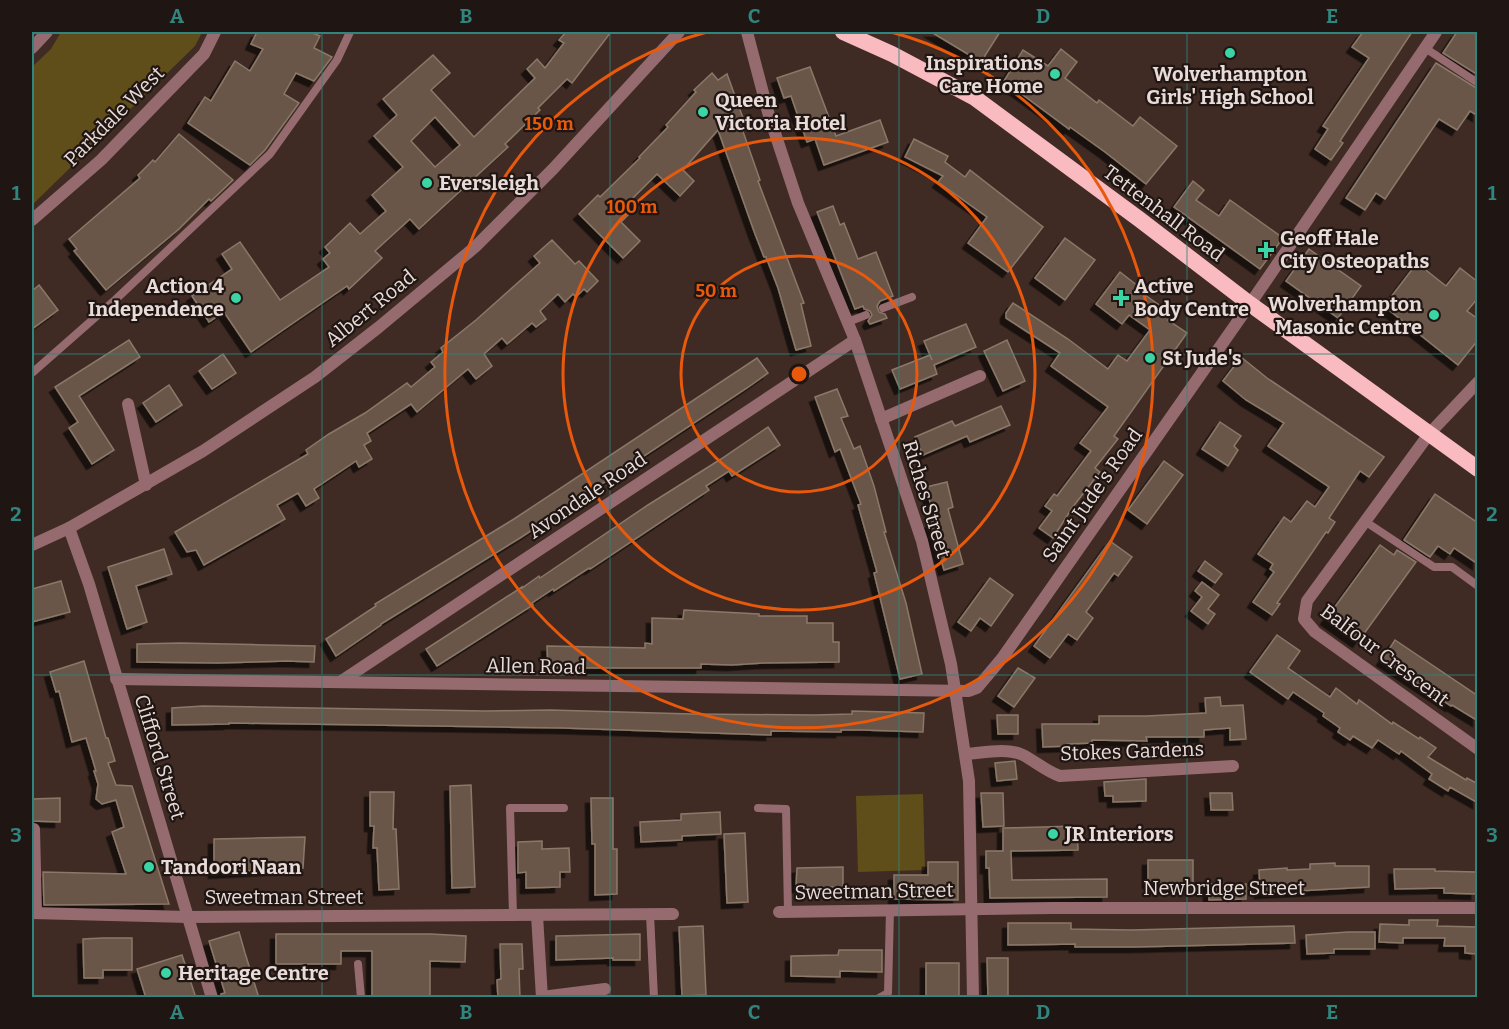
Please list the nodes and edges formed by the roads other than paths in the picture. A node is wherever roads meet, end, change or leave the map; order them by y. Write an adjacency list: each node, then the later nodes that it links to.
1 (47, 32): 8 (street)
2 (215, 32): 11 (street, Parkdale West)
3 (350, 32): 18 (lane)
4 (679, 32): 25 (street, Albert Road)
5 (747, 32): 16 (street, Riches Street)
6 (843, 32): 13 (highway, Tettenhall Road)
7 (1436, 32): 9 (street, Saint Jude's Road)
8 (32, 48)
9 (1425, 48): 10 (lane); 13 (street, Saint Jude's Road)
10 (1478, 83)
11 (32, 220)
12 (912, 297): 14 (lane)
13 (1250, 304): 23 (highway, Tettenhall Road); 32 (street, Saint Jude's Road)
14 (883, 308)
15 (866, 315): 16 (lane)
16 (848, 322): 17 (street, Riches Street)
17 (855, 340): 22 (street, Riches Street); 31 (street, Avondale Road)
18 (32, 373)
19 (980, 376): 22 (street)
20 (1478, 382): 23 (street, Balfour Crescent)
21 (128, 404): 25 (street)
22 (881, 419): 32 (street, Riches Street)
23 (1429, 434): 24 (highway, Tettenhall Road); 26 (street, Balfour Crescent)
24 (1478, 469)
25 (146, 485): 27 (street, Albert Road)
26 (1366, 522): 29 (lane); 33 (street, Balfour Crescent)
27 (69, 528): 28 (street, Albert Road); 30 (street, Clifford Street)
28 (32, 545)
29 (1478, 586)
30 (116, 679): 31 (street, Allen Road); 48 (street, Clifford Street)
31 (340, 682): 32 (street, Allen Road)
32 (956, 692): 34 (street, Riches Street)
33 (1478, 749)
34 (966, 754): 35 (street, Stokes Gardens); 40 (street, Riches Street)
35 (1233, 766)
36 (564, 808): 46 (lane)
37 (758, 808): 43 (lane)
38 (34, 829): 42 (street)
39 (1478, 908): 40 (street, Newbridge Street)
40 (971, 909): 41 (street, Sweetman Street); 56 (street, Riches Street)
41 (890, 910): 43 (street, Sweetman Street); 55 (lane)
42 (34, 912): 48 (street, Sweetman Street)
43 (783, 912)
44 (650, 914): 45 (street, Sweetman Street); 47 (street, Sweetman Street); 54 (lane)
45 (673, 914)
46 (513, 915): 47 (street, Sweetman Street); 48 (street, Sweetman Street)
47 (537, 915): 51 (street)
48 (188, 917): 52 (street, Clifford Street)
49 (358, 964): 53 (lane)
50 (605, 989): 51 (street)
51 (542, 997)
52 (212, 998)
53 (361, 998)
54 (654, 998)
55 (879, 998)
56 (973, 998)

